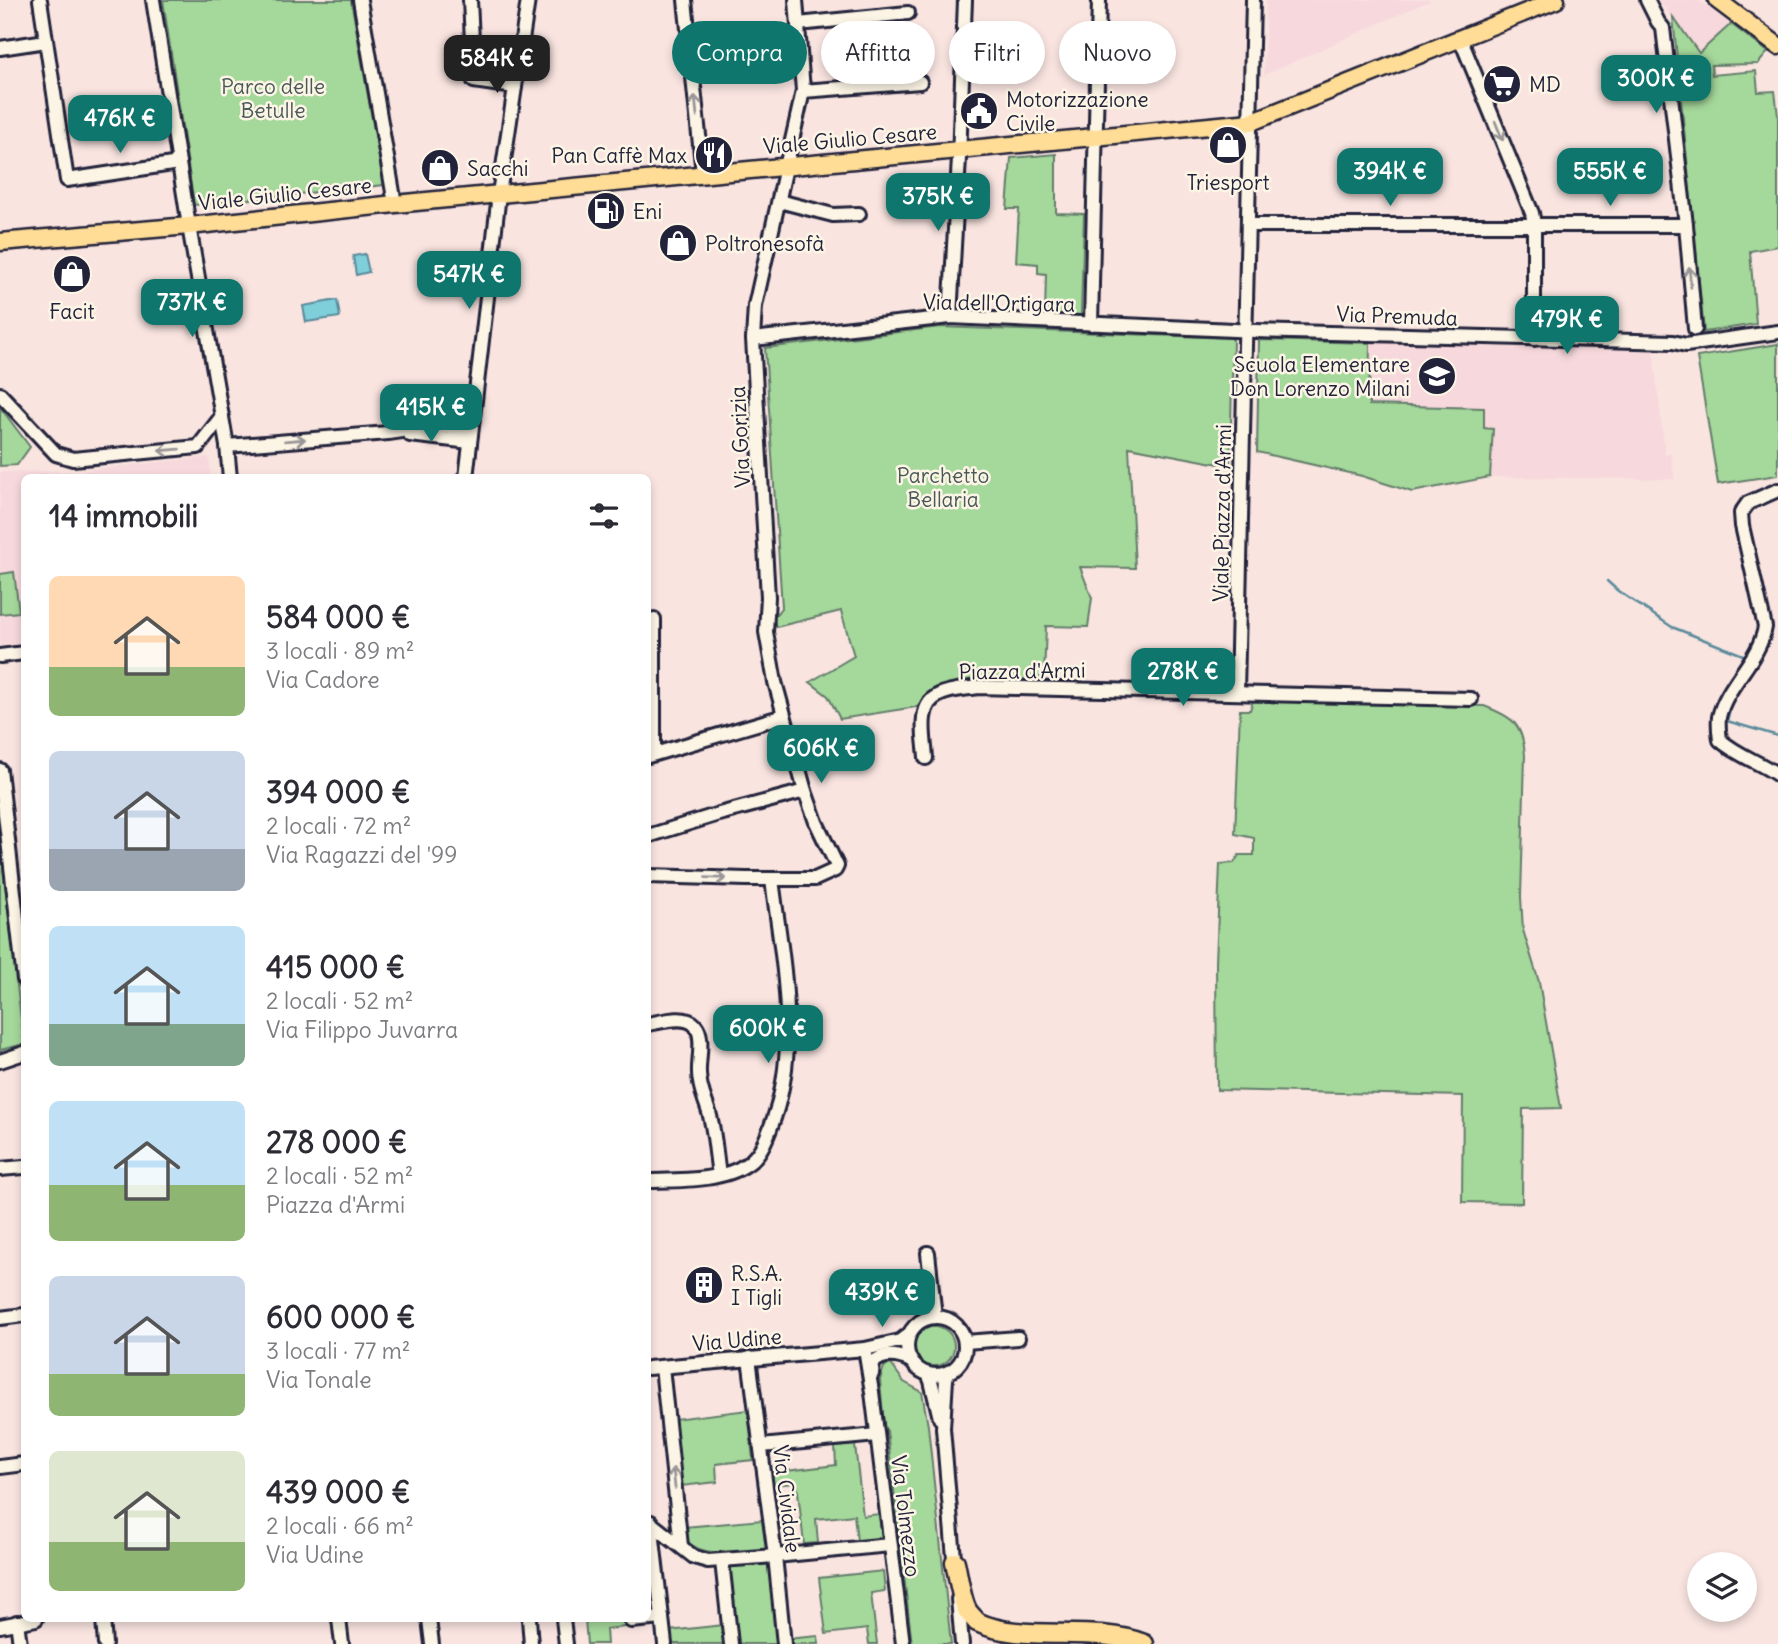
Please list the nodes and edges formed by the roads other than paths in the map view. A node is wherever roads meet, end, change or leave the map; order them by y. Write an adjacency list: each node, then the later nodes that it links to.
1 (40, 0): 18 (street)
2 (153, 0): 28 (street)
3 (360, 0): 33 (street)
4 (470, 0): 23 (street)
5 (528, 0): 23 (street)
6 (685, 0): 30 (street, one-way to 6)
7 (796, 0): 15 (street, Via Gorizia)
8 (965, 0): 27 (street)
9 (1099, 0): 26 (street)
10 (1253, 0): 25 (street, Viale Piazza d'Armi)
11 (1556, 0): 17 (main road, Viale Giulio Cesare)
12 (1647, 0): 37 (street)
13 (1717, 1): 19 (main road)
14 (908, 13): 16 (street)
15 (798, 21)
16 (807, 23)
17 (1460, 38): 25 (main road, Viale Giulio Cesare); 36 (street, one-way to 36)
18 (46, 41): 20 (street); 28 (street)
19 (1778, 47)
20 (0, 48)
21 (802, 84): 24 (street, Via Gorizia)
22 (894, 84): 24 (street)
23 (515, 88): 31 (street)
24 (803, 91): 29 (street, Via Gorizia)
25 (1251, 122): 26 (main road, Viale Giulio Cesare); 35 (street, Viale Piazza d'Armi)
26 (1094, 137): 27 (main road, Viale Giulio Cesare); 41 (street)
27 (960, 150): 29 (main road, Viale Giulio Cesare); 40 (street)
28 (179, 163): 38 (street)
29 (786, 166): 30 (main road, Viale Giulio Cesare); 32 (street, Via Gorizia)
30 (703, 174): 31 (main road, Viale Giulio Cesare)
31 (499, 194): 33 (main road, Viale Giulio Cesare); 51 (street)
32 (779, 201): 34 (street); 46 (street, Via Gorizia)
33 (396, 204): 38 (main road, Viale Giulio Cesare)
34 (859, 214)
35 (1248, 225): 36 (street); 44 (street, Viale Piazza d'Armi)
36 (1534, 225): 37 (street); 47 (street)
37 (1686, 225): 43 (street, one-way to 37)
38 (189, 226): 39 (main road, Viale Giulio Cesare); 50 (street)
39 (0, 242)
40 (950, 317): 41 (street, Via dell'Ortigara); 46 (street, Via dell'Ortigara)
41 (1090, 324): 44 (street, Via dell'Ortigara)
42 (1778, 325): 43 (street)
43 (1695, 329): 48 (street)
44 (1246, 331): 47 (street, Via Premuda); 59 (street, Viale Piazza d'Armi)
45 (1778, 332): 48 (street, Via Premuda)
46 (753, 339): 61 (street, Via Gorizia)
47 (1534, 339): 48 (street, Via Premuda)
48 (1673, 342)
49 (0, 394): 50 (street, one-way to 49)
50 (222, 416): 52 (street)
51 (471, 437): 52 (street, one-way to 51); 54 (street)
52 (228, 446): 53 (street)
53 (230, 474)
54 (466, 474)
55 (1778, 490): 65 (street)
56 (654, 619): 62 (street)
57 (21, 653): 58 (street)
58 (0, 656)
59 (1237, 692): 60 (street, Piazza d'Armi); 63 (street, Piazza d'Armi)
60 (1471, 699)
61 (783, 713): 62 (street); 66 (street, Via Gorizia)
62 (651, 755)
63 (926, 758)
64 (0, 770): 70 (street)
65 (1778, 775)
66 (805, 790): 67 (street); 69 (street, Via Gorizia)
67 (651, 835)
68 (651, 876): 69 (street, one-way to 69)
69 (772, 879): 76 (street)
70 (21, 954)
71 (651, 1024): 76 (street)
72 (21, 1054): 73 (street)
73 (0, 1061)
74 (21, 1167): 75 (street)
75 (0, 1169)
76 (719, 1175): 77 (street)
77 (651, 1181)
78 (928, 1253): 80 (street)
79 (21, 1315): 81 (street)
80 (935, 1317): 82 (street); 84 (street)
81 (0, 1318)
82 (909, 1334): 85 (street, Via Udine); 87 (street)
83 (1018, 1338): 84 (street)
84 (965, 1342): 90 (street)
85 (865, 1349): 86 (street, Via Udine); 92 (street, Via Tolmezzo)
86 (749, 1358): 88 (street, Via Udine); 95 (street, Via Cividale)
87 (911, 1361): 91 (street); 92 (street, Via Tolmezzo)
88 (662, 1367): 89 (street, Via Udine); 101 (street, one-way to 88)
89 (651, 1368)
90 (948, 1372): 91 (street); 93 (street)
91 (928, 1374): 93 (street)
92 (872, 1392): 94 (street, Via Tolmezzo)
93 (943, 1428): 104 (street)
94 (877, 1435): 95 (street); 100 (street, Via Tolmezzo)
95 (761, 1446): 102 (street, Via Cividale)
96 (21, 1464): 97 (street)
97 (0, 1467)
98 (651, 1524): 101 (street)
99 (651, 1537): 105 (street)
100 (890, 1545): 102 (street); 124 (street, Via Tolmezzo)
101 (681, 1546): 103 (street)
102 (775, 1556): 103 (street); 123 (street, Via Cividale)
103 (722, 1561): 122 (street)
104 (955, 1562): 125 (street); 126 (highway)
105 (662, 1618): 106 (street); 121 (street)
106 (651, 1619)
107 (21, 1621): 108 (street)
108 (17, 1622): 114 (street); 115 (street)
109 (103, 1622): 116 (street)
110 (339, 1622): 117 (street)
111 (429, 1622): 118 (street)
112 (528, 1622): 119 (street)
113 (564, 1622): 120 (street)
114 (0, 1626)
115 (19, 1644)
116 (105, 1644)
117 (342, 1644)
118 (432, 1644)
119 (531, 1644)
120 (566, 1644)
121 (665, 1644)
122 (731, 1644)
123 (784, 1644)
124 (902, 1644)
125 (962, 1644)
126 (1037, 1644): 127 (highway)
127 (1144, 1644)

